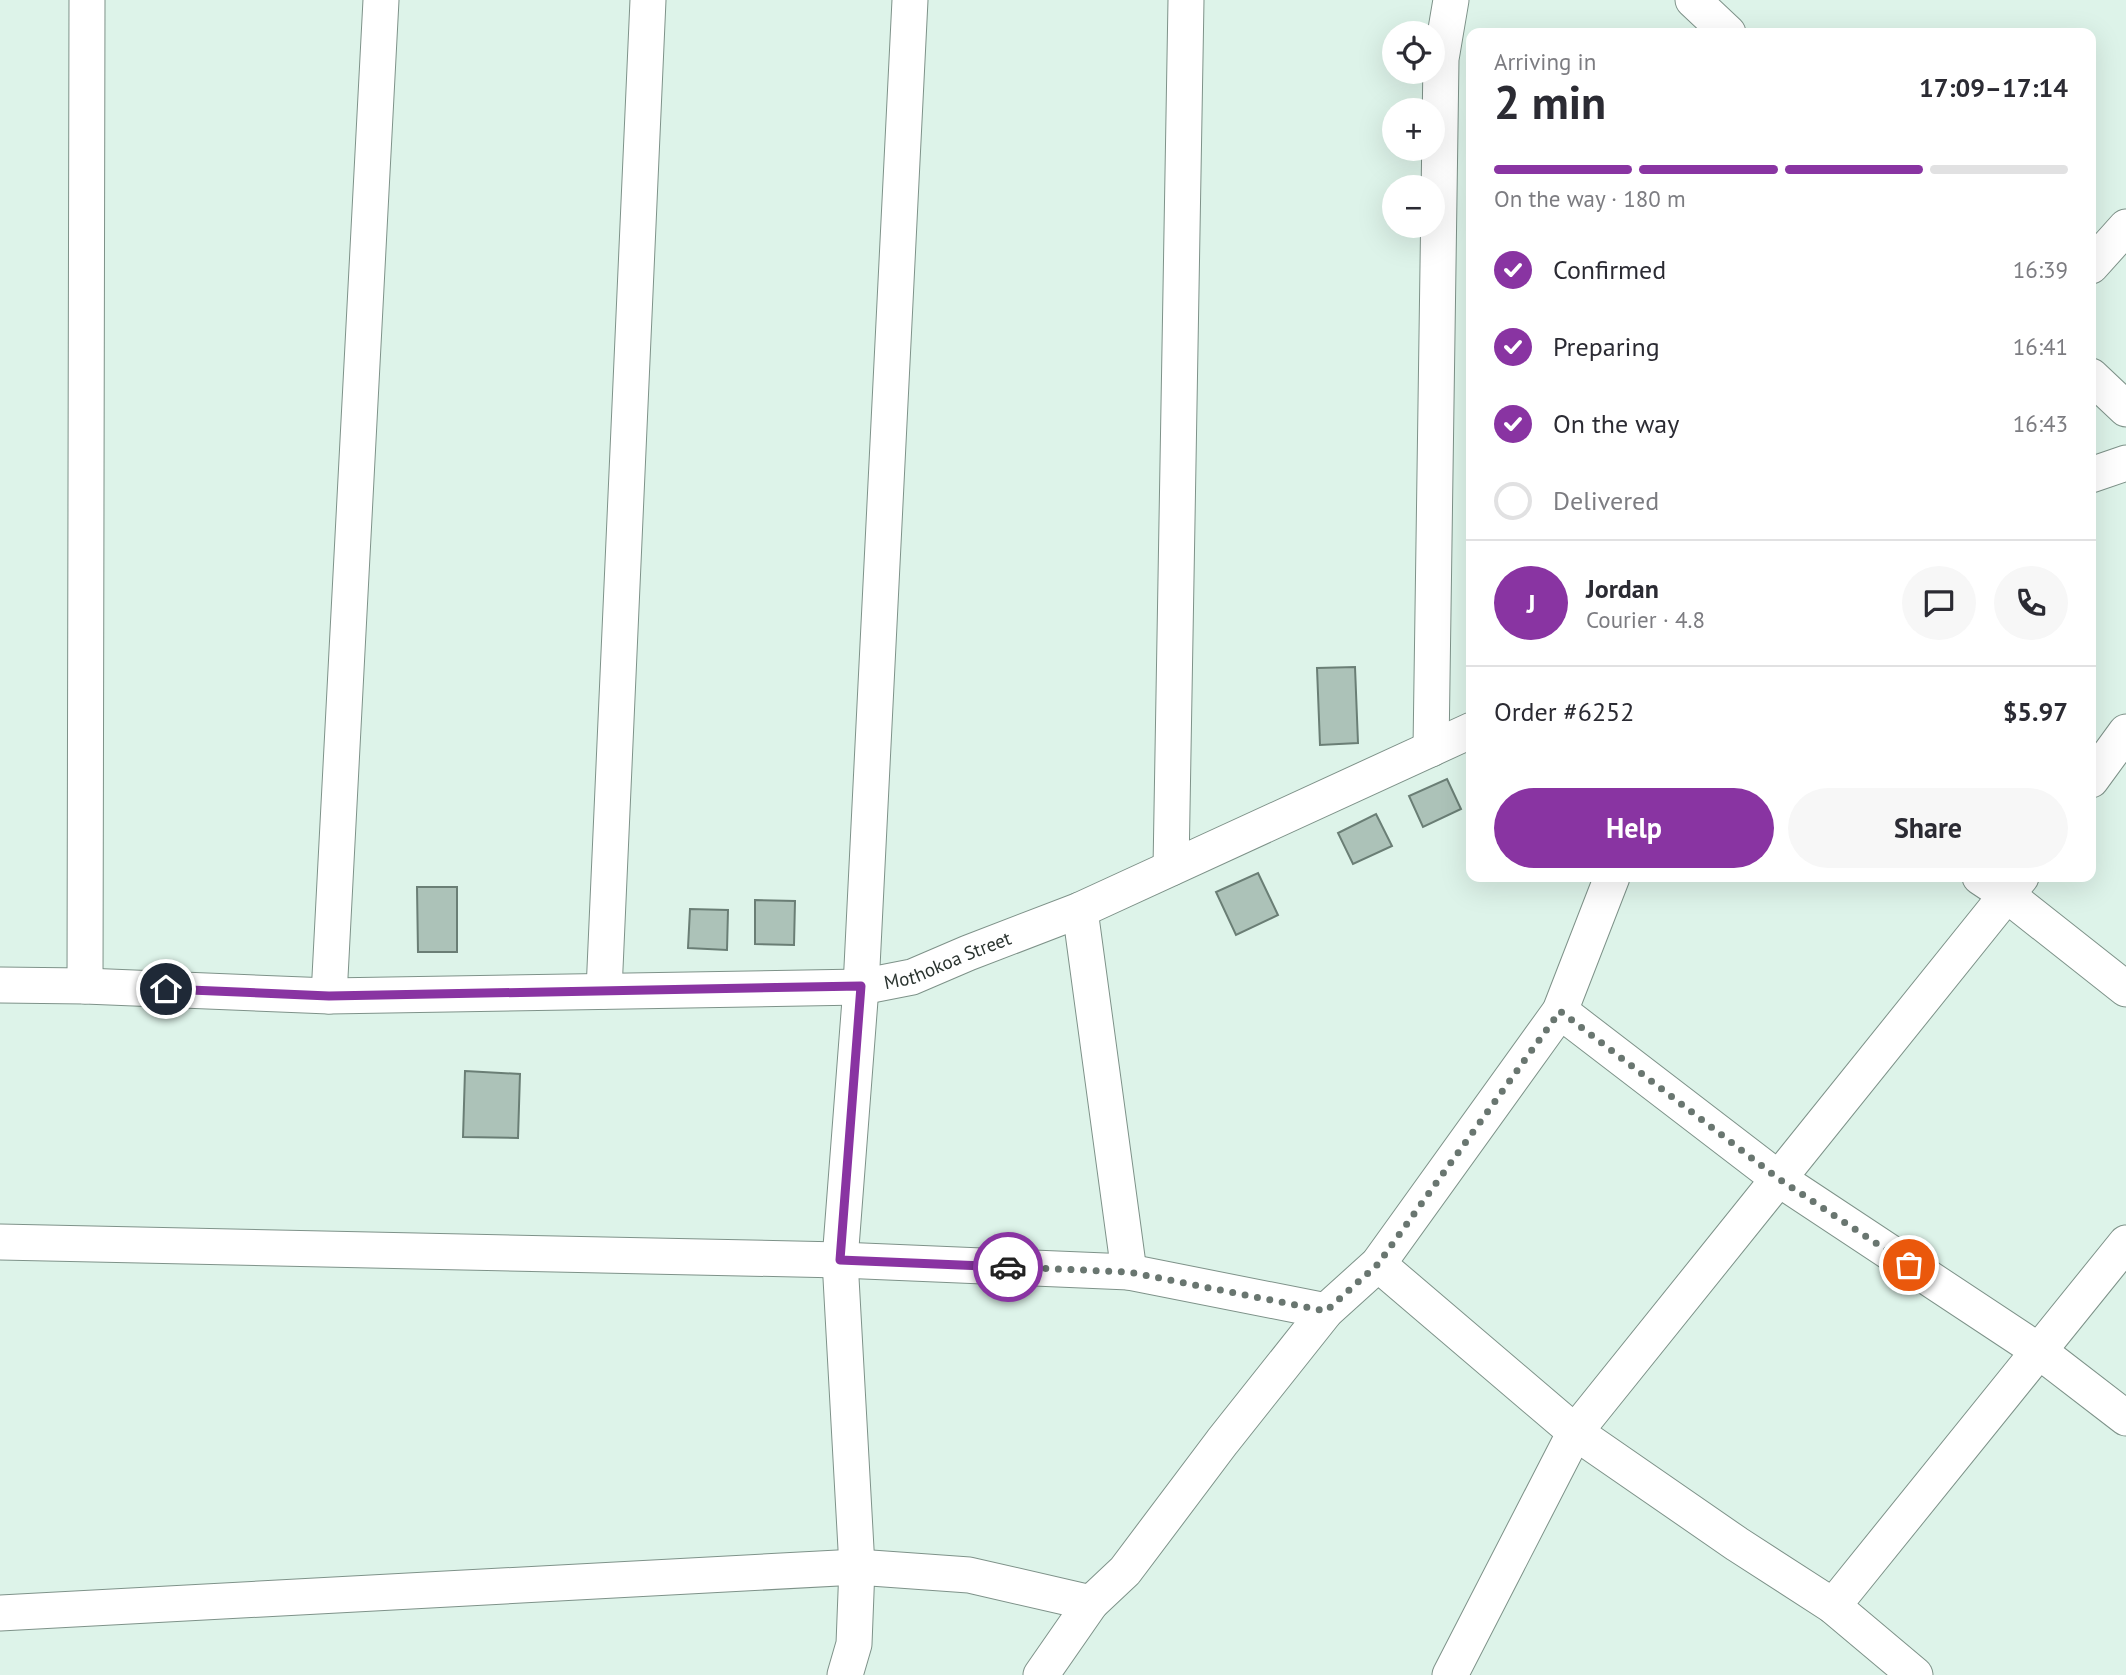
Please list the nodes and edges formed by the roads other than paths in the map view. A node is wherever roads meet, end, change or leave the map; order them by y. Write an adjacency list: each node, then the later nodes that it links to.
1 (87, 0): 24 (street)
2 (381, 0): 28 (street)
3 (648, 0): 27 (street)
4 (910, 0): 25 (street)
5 (1186, 0): 19 (street)
6 (1451, 0): 17 (street)
7 (1699, 14): 8 (street)
8 (1720, 28)
9 (2126, 228): 10 (street)
10 (2096, 261)
11 (2096, 381): 12 (street)
12 (2126, 409)
13 (2126, 463): 14 (street)
14 (2096, 473)
15 (2126, 732): 18 (street)
16 (1466, 733): 17 (street, Mothokoa Street)
17 (1432, 749): 19 (street, Mothokoa Street)
18 (2096, 773)
19 (1171, 868): 22 (street, Mothokoa Street)
20 (1610, 882): 29 (street)
21 (2003, 883): 26 (street); 30 (street)
22 (1080, 910): 25 (street, Mothokoa Street); 35 (street)
23 (0, 985): 24 (street, Mothokoa Street)
24 (85, 986): 28 (street, Mothokoa Street)
25 (861, 986): 27 (street, Mothokoa Street); 33 (street)
26 (2126, 989)
27 (604, 991): 28 (street, Mothokoa Street)
28 (329, 996)
29 (1560, 1011): 30 (street); 34 (street)
30 (1779, 1179): 37 (street); 39 (street)
31 (0, 1242): 33 (street)
32 (2126, 1244): 37 (street)
33 (840, 1260): 35 (street); 40 (street)
34 (1378, 1264): 36 (street); 39 (street)
35 (1129, 1272): 36 (street)
36 (1326, 1311): 41 (street)
37 (2039, 1351): 38 (street); 42 (street)
38 (2126, 1418)
39 (1575, 1432): 42 (street); 46 (street)
40 (857, 1567): 41 (street); 43 (street); 44 (street)
41 (1091, 1603): 45 (street)
42 (1833, 1605): 47 (street)
43 (0, 1613)
44 (845, 1675)
45 (1041, 1675)
46 (1450, 1675)
47 (1915, 1675)

